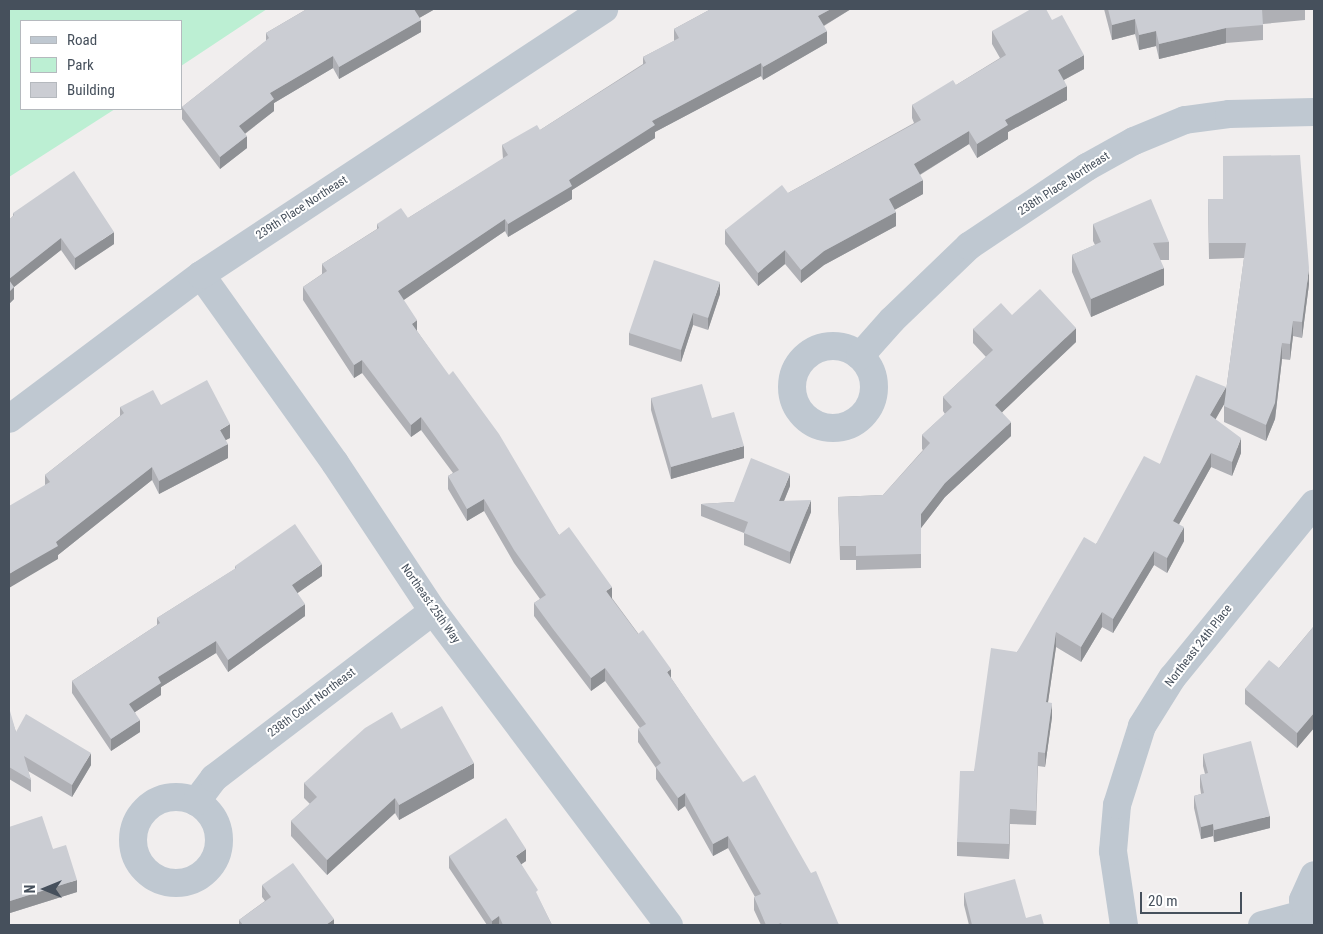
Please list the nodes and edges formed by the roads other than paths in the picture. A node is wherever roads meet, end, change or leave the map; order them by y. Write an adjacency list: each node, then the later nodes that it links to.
1 (604, 9): 3 (street, 239th Place Northeast)
2 (1314, 112): 4 (street, 238th Place Northeast)
3 (201, 275): 5 (street, 239th Place Northeast); 7 (street, Northeast 25th Way)
4 (860, 356)
5 (9, 419)
6 (1314, 504): 12 (street, Northeast 24th Place)
7 (433, 611): 8 (street, 238th Court Northeast); 11 (street, Northeast 25th Way)
8 (196, 802)
9 (1314, 875): 10 (street)
10 (1307, 920): 13 (street)
11 (669, 925)
12 (1124, 925)
13 (1262, 925)

